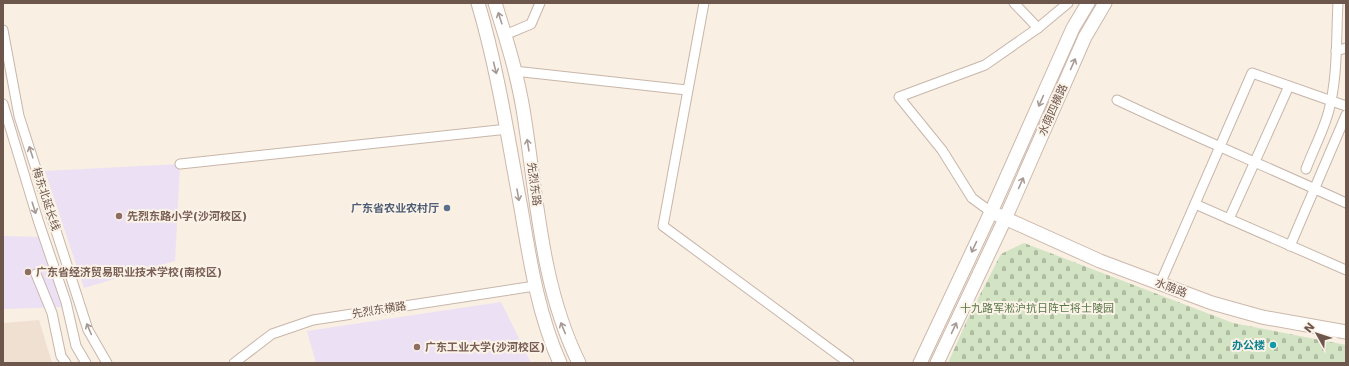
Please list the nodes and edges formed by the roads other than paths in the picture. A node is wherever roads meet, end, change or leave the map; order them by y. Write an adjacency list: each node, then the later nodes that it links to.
1 (478, 3): 23 (street, 先烈东路, one-way to 23)
2 (495, 3): 12 (street, 先烈东路, one-way to 2)
3 (540, 3): 12 (street)
4 (704, 3): 17 (street)
5 (1014, 3): 10 (street)
6 (1068, 3): 10 (street)
7 (1088, 3): 33 (street, 水荫四横路, one-way to 33)
8 (1105, 3): 34 (street, 水荫四横路, one-way to 8)
9 (1338, 3): 14 (street)
10 (1038, 28): 33 (street)
11 (3, 30): 36 (street, 梅东北延长线, one-way to 11)
12 (505, 35): 15 (street, 先烈东路)
13 (1346, 48): 14 (street)
14 (1336, 51): 19 (street)
15 (514, 71): 17 (street); 22 (street, 先烈东路)
16 (1289, 86): 19 (street); 26 (street); 27 (street)
17 (687, 90): 51 (street)
18 (1116, 100): 26 (street)
19 (1331, 101): 21 (street); 29 (street)
20 (3, 104): 37 (street, 梅东北延长线, one-way to 37)
21 (1346, 106)
22 (522, 108): 23 (street); 50 (street, 先烈东路, one-way to 22)
23 (505, 112): 25 (street, 先烈东路)
24 (1346, 115): 30 (street)
25 (508, 130): 28 (street); 42 (street, 先烈东路, one-way to 42)
26 (1220, 148): 27 (street); 32 (street)
27 (1255, 162): 30 (street); 35 (street)
28 (180, 164)
29 (1306, 169)
30 (1314, 188): 31 (street); 38 (street)
31 (1346, 203)
32 (1195, 204): 35 (street); 41 (street)
33 (991, 212): 34 (street, 水荫路); 52 (street, one-way to 52)
34 (1005, 219): 41 (street, 水荫路); 53 (street, one-way to 34)
35 (1229, 219): 38 (street)
36 (57, 234): 37 (street); 47 (street, 梅东北延长线, one-way to 36)
37 (44, 239): 44 (street, 梅东北延长线)
38 (1290, 246): 39 (street)
39 (1346, 270)
40 (36, 274): 45 (street)
41 (1160, 284): 43 (street, 水荫路)
42 (535, 286): 48 (street, 先烈东横路); 49 (street, 先烈东路)
43 (1346, 332)
44 (76, 346): 45 (street); 46 (street, 梅东北延长线)
45 (64, 360)
46 (86, 363)
47 (107, 363)
48 (234, 363)
49 (560, 363)
50 (579, 363)
51 (849, 363)
52 (920, 363)
53 (937, 363)

